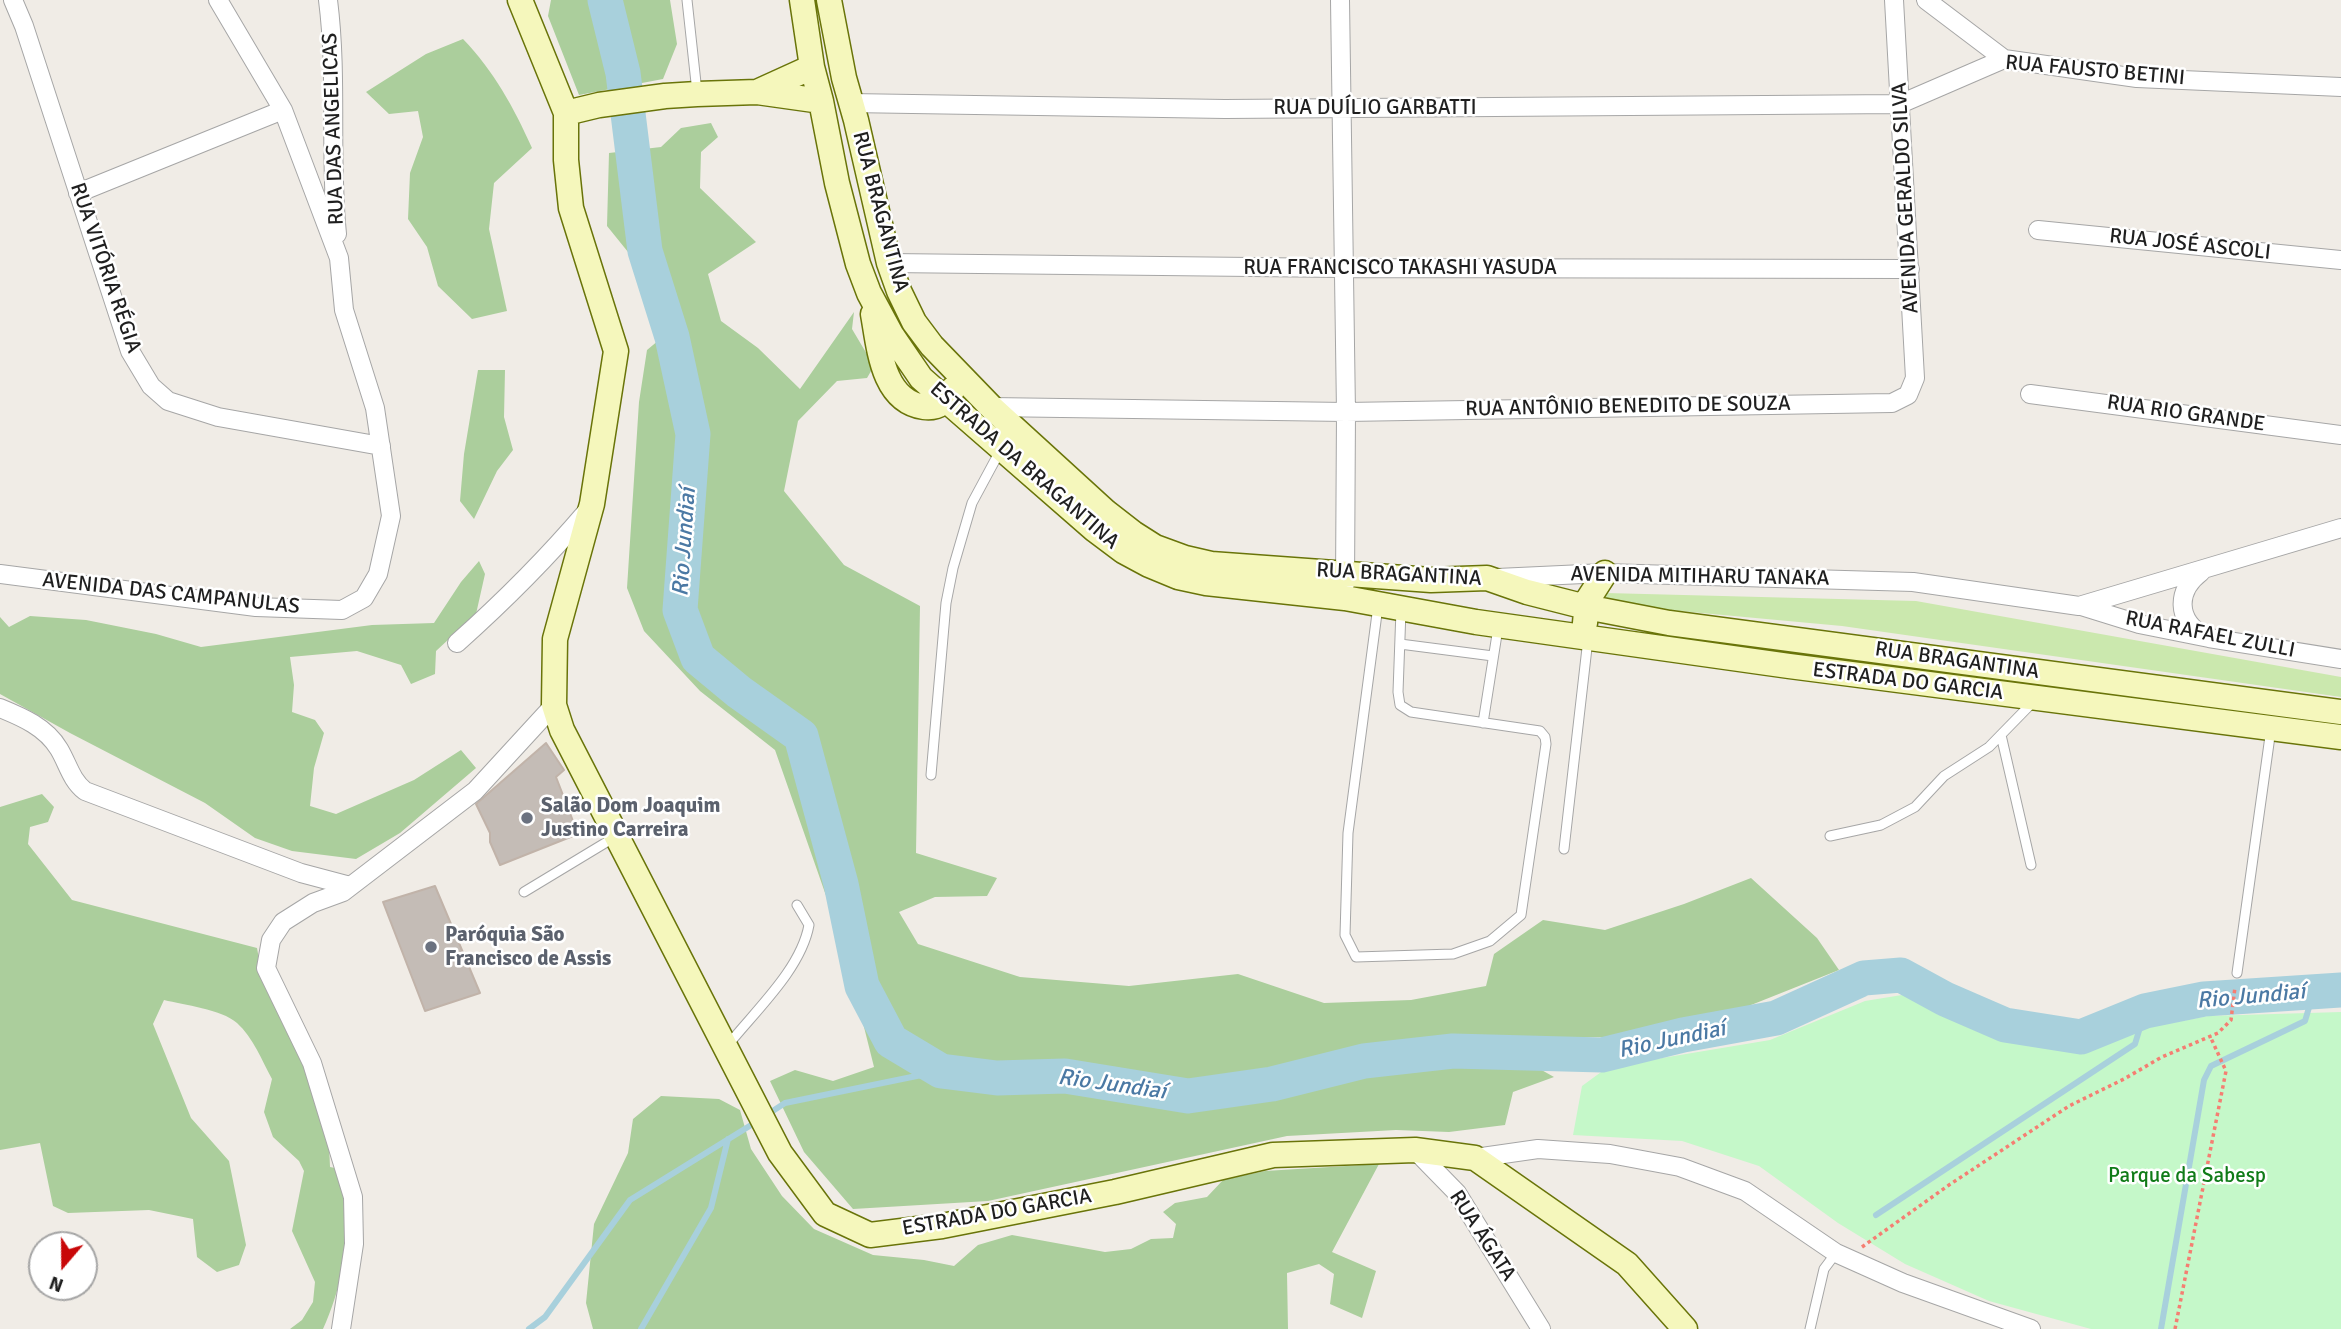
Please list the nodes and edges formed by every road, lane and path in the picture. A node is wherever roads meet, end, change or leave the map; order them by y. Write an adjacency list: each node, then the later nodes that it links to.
1 (13, 0): 21 (street, RUA VITÓRIA RÉGIA)
2 (218, 0): 19 (street)
3 (328, 0): 23 (street, RUA DAS ANGELICAS)
4 (520, 0): 20 (main road)
5 (687, 0): 15 (lane)
6 (802, 0): 12 (main road)
7 (828, 0): 16 (main road, RUA BRAGANTINA)
8 (1340, 0): 18 (street)
9 (1894, 0): 17 (street, AVENIDA GERALDO SILVA)
10 (1926, 0): 11 (street)
11 (2004, 59): 13 (street, RUA FAUSTO BETINI); 17 (street, RUA FAUSTO BETINI)
12 (817, 84): 14 (main road); 14 (main road); 31 (main road, ESTRADA DA BRAGANTINA)
13 (2341, 87)
14 (757, 92): 15 (main road)
15 (697, 94): 20 (main road)
16 (850, 103): 18 (street, RUA DUÍLIO GARBATTI); 25 (main road, RUA BRAGANTINA)
17 (1900, 103): 18 (street, RUA DUÍLIO GARBATTI); 27 (street, AVENIDA GERALDO SILVA)
18 (1342, 109): 26 (street)
19 (283, 110): 21 (street); 23 (street)
20 (566, 113): 38 (main road)
21 (78, 193): 36 (street, RUA VITÓRIA RÉGIA)
22 (2038, 230): 24 (street, RUA JOSÉ ASCOLI)
23 (339, 258): 36 (street)
24 (2341, 260)
25 (889, 263): 26 (street, RUA FRANCISCO TAKASHI YASUDA); 28 (main road, RUA BRAGANTINA)
26 (1343, 268): 27 (street, RUA FRANCISCO TAKASHI YASUDA); 33 (street)
27 (1910, 270): 30 (street, AVENIDA GERALDO SILVA)
28 (960, 375): 31 (main road); 32 (main road, RUA BRAGANTINA)
29 (2030, 394): 34 (street, RUA RIO GRANDE)
30 (1908, 395): 33 (street, RUA ANTÔNIO BENEDITO DE SOUZA)
31 (947, 401): 37 (main road, ESTRADA DA BRAGANTINA)
32 (991, 407): 33 (street, RUA ANTÔNIO BENEDITO DE SOUZA); 35 (main road, RUA BRAGANTINA)
33 (1346, 412): 44 (street)
34 (2341, 435)
35 (1031, 444): 37 (main road); 44 (main road, RUA BRAGANTINA)
36 (381, 446): 42 (street, AVENIDA DAS CAMPANULAS)
37 (1001, 449): 44 (main road, ESTRADA DA BRAGANTINA); 64 (lane)
38 (592, 504): 52 (street); 57 (main road)
39 (2341, 528): 40 (street)
40 (2204, 570): 47 (street); 51 (street)
41 (1605, 573): 43 (street, AVENIDA MITIHARU TANAKA); 47 (street, AVENIDA MITIHARU TANAKA); 48 (main road)
42 (0, 574)
43 (1487, 578): 44 (main road, RUA BRAGANTINA); 45 (main road, RUA BRAGANTINA)
44 (1345, 586): 46 (main road, ESTRADA DA BRAGANTINA)
45 (1527, 592): 48 (main road, RUA BRAGANTINA); 49 (main road)
46 (1390, 606): 49 (main road, ESTRADA DA BRAGANTINA); 53 (lane); 60 (lane)
47 (2080, 606): 51 (street, RUA RAFAEL ZULLI)
48 (1586, 607): 50 (main road); 59 (main road, RUA BRAGANTINA)
49 (1487, 623): 50 (main road, ESTRADA DO GARCIA); 54 (lane)
50 (1588, 638): 56 (main road, ESTRADA DO GARCIA); 67 (lane)
51 (2209, 638): 55 (street, RUA RAFAEL ZULLI)
52 (457, 643)
53 (1400, 644): 54 (lane); 60 (lane)
54 (1493, 656): 60 (lane)
55 (2341, 659)
56 (2037, 698): 61 (main road, ESTRADA DO GARCIA); 62 (lane)
57 (554, 705): 65 (main road, ESTRADA DO GARCIA); 69 (street)
58 (0, 708): 69 (street)
59 (2341, 712)
60 (1483, 723)
61 (2271, 728): 63 (main road, ESTRADA DO GARCIA); 72 (lane)
62 (2001, 735): 66 (lane); 68 (lane)
63 (2341, 737)
64 (932, 775)
65 (617, 835): 70 (lane); 74 (main road, ESTRADA DO GARCIA)
66 (1830, 836)
67 (1564, 849)
68 (2031, 865)
69 (350, 886): 78 (street)
70 (524, 892)
71 (797, 905): 74 (lane)
72 (2237, 973): 73 (path)
73 (2210, 1036): 77 (path); 83 (path)
74 (726, 1048): 75 (main road, ESTRADA DO GARCIA)
75 (1415, 1150): 76 (main road, ESTRADA DO GARCIA); 79 (street, RUA ÁGATA)
76 (1475, 1158): 77 (street); 80 (main road, ESTRADA DO GARCIA)
77 (1836, 1253): 81 (lane); 82 (street)
78 (341, 1329)
79 (1541, 1329)
80 (1685, 1329)
81 (1810, 1329)
82 (2031, 1329)
83 (2175, 1329)

